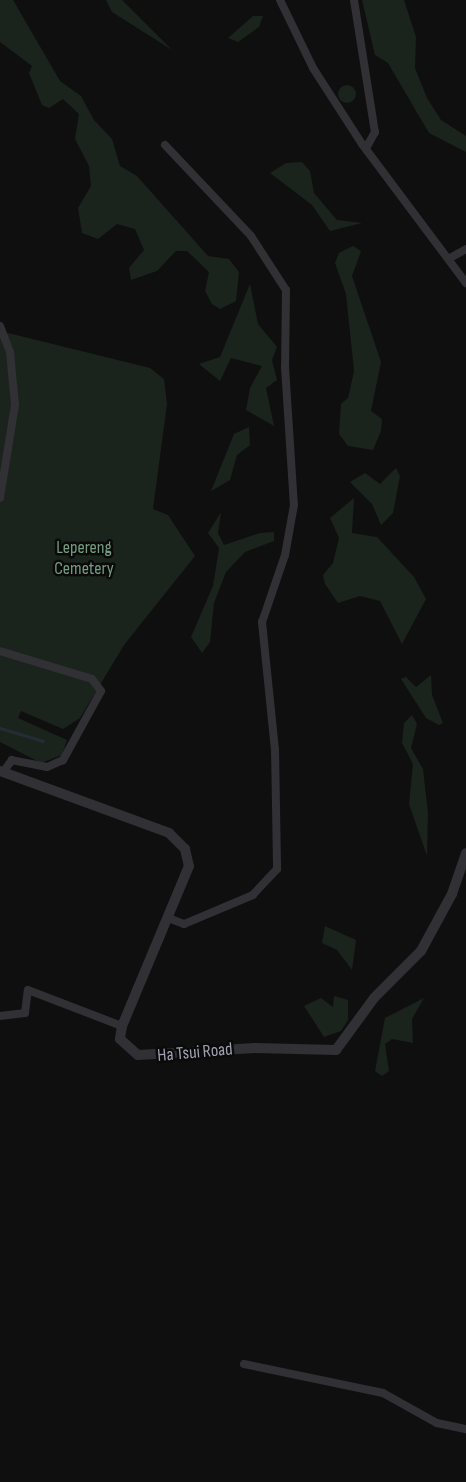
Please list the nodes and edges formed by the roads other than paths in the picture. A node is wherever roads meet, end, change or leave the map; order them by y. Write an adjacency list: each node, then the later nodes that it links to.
1 (280, 0): 4 (street)
2 (354, 0): 4 (street)
3 (165, 145): 13 (street)
4 (366, 148): 6 (street)
5 (466, 249): 6 (street)
6 (450, 258): 7 (street)
7 (466, 283)
8 (0, 326): 9 (street)
9 (0, 498)
10 (0, 651): 11 (street)
11 (2, 772): 13 (street)
12 (466, 853): 15 (street, Ha Tsui Road)
13 (168, 918): 15 (street)
14 (0, 1016): 15 (street)
15 (122, 1026)
16 (244, 1364): 17 (street)
17 (466, 1429)

